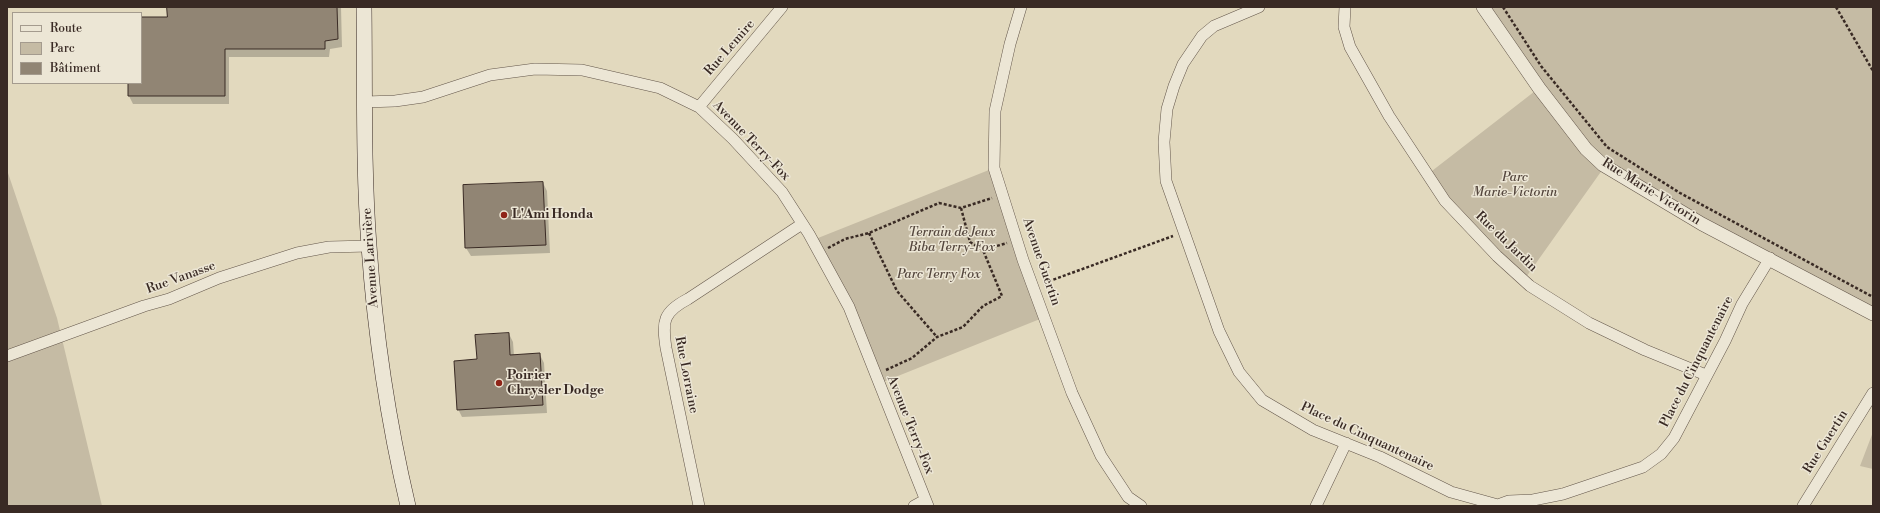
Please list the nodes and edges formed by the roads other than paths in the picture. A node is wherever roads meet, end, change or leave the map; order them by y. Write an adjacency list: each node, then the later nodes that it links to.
1 (364, 7): 7 (main road, Avenue Larivière)
2 (782, 7): 8 (street, Rue Lemire)
3 (1021, 7): 21 (street, Avenue Guertin)
4 (1259, 7): 16 (street, Place du Cinquantenaire)
5 (1345, 7): 14 (street, Rue du Jardin)
6 (1483, 7): 11 (street, Rue Marie-Victorin)
7 (365, 102): 8 (street, Avenue Terry-Fox); 10 (main road, Avenue Larivière)
8 (698, 107): 9 (street, Avenue Terry-Fox)
9 (802, 224): 17 (street, Avenue Terry-Fox); 19 (street, Rue Lorraine)
10 (369, 246): 13 (street, Rue Vanasse); 18 (main road, Avenue Larivière)
11 (1770, 258): 12 (street, Rue Marie-Victorin); 14 (street, Place du Cinquantenaire)
12 (1873, 314)
13 (7, 356)
14 (1706, 375): 16 (street, Place du Cinquantenaire)
15 (1873, 393): 23 (street, Rue Guertin)
16 (1346, 443): 22 (street)
17 (926, 503): 20 (street)
18 (408, 506)
19 (699, 506)
20 (914, 506)
21 (1141, 506)
22 (1316, 506)
23 (1803, 506)

